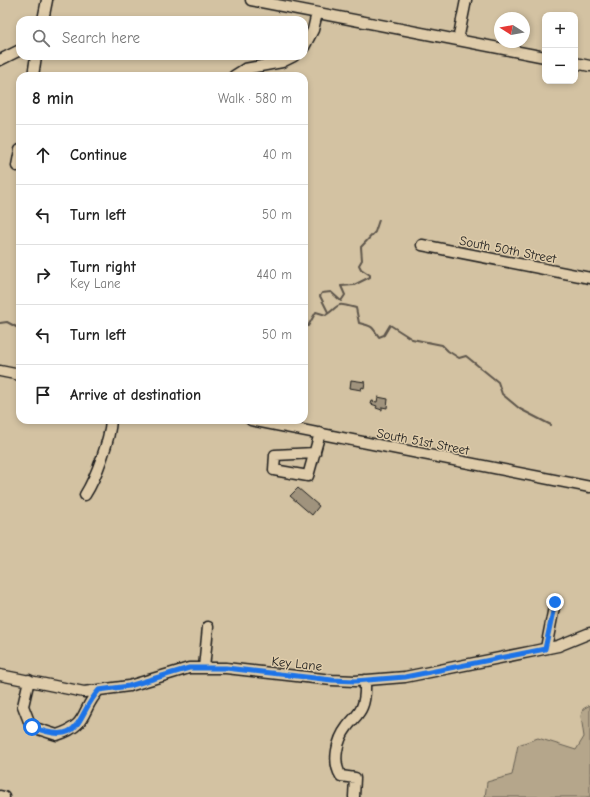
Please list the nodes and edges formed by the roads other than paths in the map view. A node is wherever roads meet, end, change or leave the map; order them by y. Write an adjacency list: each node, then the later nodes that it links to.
1 (47, 0): 5 (street)
2 (251, 0): 4 (street)
3 (466, 0): 7 (street)
4 (317, 13): 6 (street); 7 (street)
5 (44, 16)
6 (308, 39)
7 (458, 40): 9 (street)
8 (16, 52): 10 (street)
9 (542, 56)
10 (0, 60)
11 (35, 60): 15 (street)
12 (286, 60): 16 (street)
13 (578, 64): 14 (street)
14 (590, 66)
15 (34, 72)
16 (240, 72)
17 (422, 245): 18 (street, South 50th Street)
18 (590, 278)
19 (0, 371): 20 (street)
20 (16, 374)
21 (111, 424): 26 (street)
22 (271, 424): 23 (street, South 51st Street)
23 (320, 434): 24 (street); 25 (street, South 51st Street)
24 (315, 453): 24 (street)
25 (590, 487)
26 (85, 495)
27 (555, 602): 30 (street)
28 (208, 627): 31 (street)
29 (590, 633): 30 (street, Key Lane)
30 (546, 648): 34 (street, Key Lane)
31 (204, 668): 34 (street, Key Lane); 35 (street, Key Lane)
32 (0, 675): 33 (street, Key Lane)
33 (29, 680): 35 (street, Key Lane); 35 (street)
34 (365, 680): 38 (street)
35 (99, 690)
36 (0, 796): 37 (street)
37 (4, 797)
38 (354, 797)

